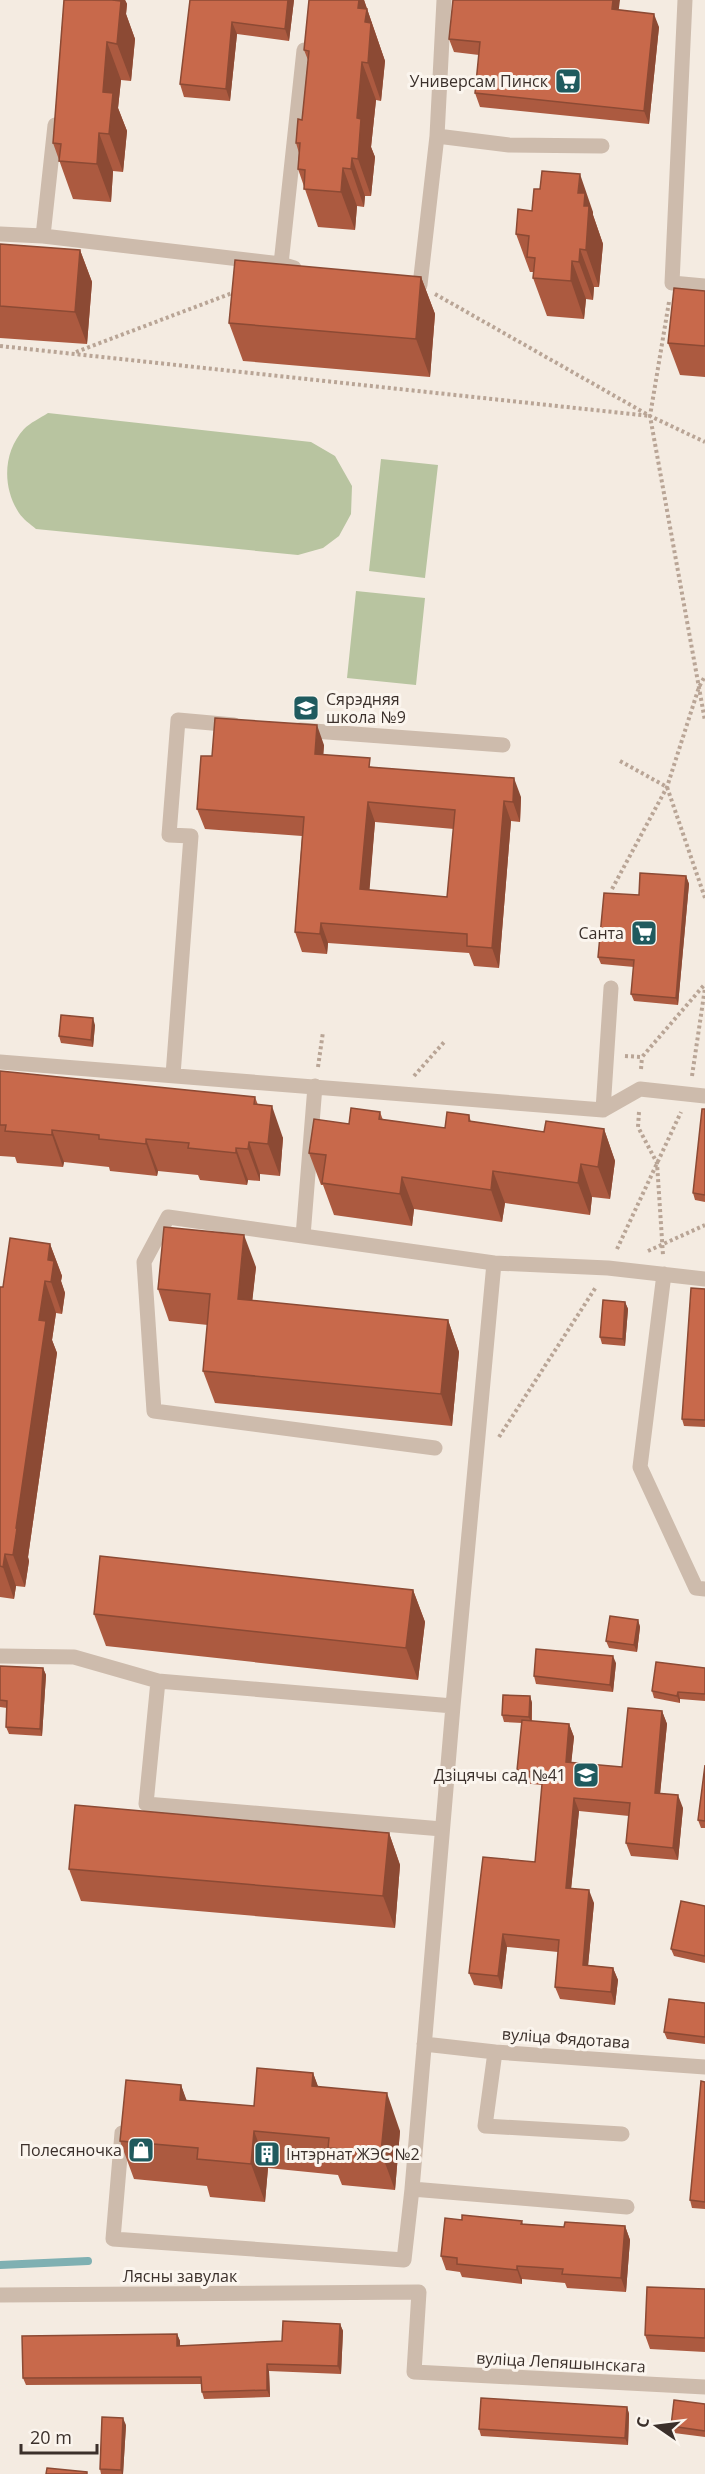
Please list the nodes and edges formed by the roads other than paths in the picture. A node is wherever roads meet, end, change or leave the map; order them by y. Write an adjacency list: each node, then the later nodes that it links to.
1 (444, 0): 5 (street)
2 (685, 0): 12 (street)
3 (304, 50): 9 (street)
4 (56, 110): 8 (street)
5 (437, 136): 6 (street); 11 (street)
6 (602, 146)
7 (0, 234): 8 (street)
8 (43, 236): 9 (street)
9 (281, 264): 10 (street)
10 (313, 273)
11 (393, 283)
12 (705, 286)
13 (248, 726): 18 (street)
14 (283, 728): 15 (street)
15 (503, 746)
16 (611, 988): 21 (street)
17 (0, 1062): 18 (street)
18 (173, 1075): 19 (street)
19 (315, 1086): 21 (street); 22 (street)
20 (697, 1095): 21 (street)
21 (603, 1110)
22 (303, 1236): 23 (street); 26 (street)
23 (494, 1263): 24 (street); 30 (street)
24 (664, 1274): 25 (street); 27 (street)
25 (705, 1279)
26 (435, 1448)
27 (705, 1589)
28 (0, 1656): 29 (street)
29 (158, 1682): 30 (street); 31 (street)
30 (453, 1706): 31 (street)
31 (442, 1829): 32 (street)
32 (424, 2044): 33 (street, вуліца Фядотава); 37 (street)
33 (495, 2052): 34 (street, вуліца Фядотава); 36 (street)
34 (705, 2067)
35 (122, 2133): 37 (street)
36 (622, 2134)
37 (412, 2189): 38 (street)
38 (627, 2207)
39 (0, 2295): 40 (street, Лясны завулак)
40 (414, 2372): 41 (street, вуліца Лепяшынскага)
41 (705, 2387)

